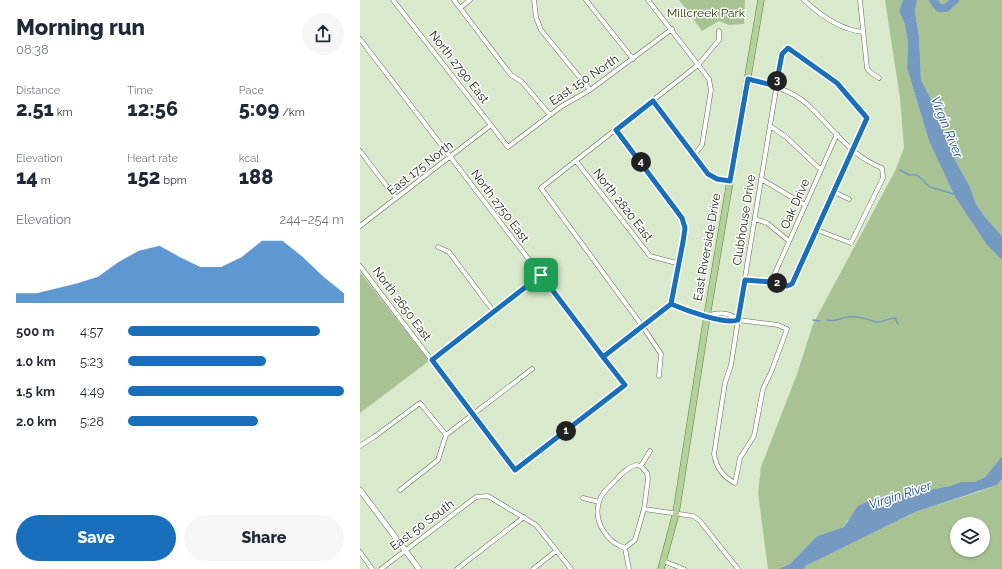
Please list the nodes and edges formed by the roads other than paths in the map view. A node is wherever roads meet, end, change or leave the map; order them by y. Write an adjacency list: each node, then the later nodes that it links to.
1 (393, 0): 23 (street, North 2790 East)
2 (454, 0): 10 (street)
3 (470, 0): 10 (street)
4 (534, 0): 20 (street)
5 (586, 0): 15 (street)
6 (648, 0): 11 (street)
7 (760, 0): 18 (main road, East Riverside Drive)
8 (804, 0): 13 (street)
9 (860, 0): 13 (street)
10 (460, 8): 22 (street)
11 (672, 30): 15 (street, East 150 North); 16 (street)
12 (719, 31): 16 (street)
13 (863, 32): 17 (street)
14 (360, 39): 31 (street, North 2750 East)
15 (632, 59): 20 (street, East 150 North)
16 (698, 66): 21 (street); 30 (street)
17 (879, 78)
18 (748, 79): 19 (street); 35 (main road, East Riverside Drive)
19 (776, 86): 24 (street, Clubhouse Drive); 26 (street); 29 (street, Clubhouse Drive)
20 (590, 90): 22 (street, East 150 North)
21 (653, 101): 25 (street); 30 (street)
22 (550, 115): 27 (street, East 150 North)
23 (491, 126): 27 (street, North 2790 East); 31 (street, East 175 North)
24 (770, 126): 33 (street); 34 (street, Clubhouse Drive)
25 (616, 130): 32 (street); 45 (street)
26 (837, 134): 29 (street); 33 (street, Oak Drive)
27 (508, 147)
28 (360, 151): 37 (street)
29 (853, 151): 36 (street); 42 (street)
30 (694, 155): 35 (street)
31 (450, 157): 37 (street, East 175 North); 47 (street, North 2750 East)
32 (576, 161): 45 (street, North 2820 East); 54 (street)
33 (821, 170): 39 (street, Oak Drive)
34 (761, 179): 39 (street); 40 (street, Clubhouse Drive)
35 (730, 181): 52 (main road, East Riverside Drive)
36 (834, 192): 38 (street); 42 (street)
37 (396, 198): 41 (street, East 175 North)
38 (849, 199)
39 (805, 205): 43 (street, Oak Drive)
40 (755, 219): 43 (street); 48 (street, Clubhouse Drive)
41 (360, 226)
42 (817, 230): 49 (street)
43 (789, 241): 49 (street, Oak Drive)
44 (438, 247): 51 (street)
45 (680, 264): 50 (street)
46 (360, 266): 56 (street, North 2650 East)
47 (541, 275): 51 (street); 55 (street, North 2750 East)
48 (745, 280): 49 (street); 53 (street, Clubhouse Drive)
49 (771, 282)
50 (671, 304): 52 (street); 54 (street)
51 (494, 312): 56 (street)
52 (707, 316): 53 (street); 53 (street); 70 (main road, East Riverside Drive)
53 (738, 320): 53 (street, Clubhouse Drive)
54 (643, 327): 55 (street); 58 (street)
55 (603, 357): 64 (street, North 2750 East)
56 (432, 360): 59 (street, North 2650 East)
57 (532, 369): 59 (street)
58 (659, 376)
59 (473, 414): 60 (street); 64 (street, North 2650 East)
60 (446, 435): 61 (street); 66 (street)
61 (360, 446)
62 (650, 451): 63 (street)
63 (642, 466): 68 (street); 69 (street)
64 (515, 470)
65 (360, 490): 73 (street)
66 (400, 490)
67 (583, 498): 68 (street)
68 (599, 502): 72 (street)
69 (644, 509): 70 (street); 72 (street)
70 (676, 513): 76 (main road, East Riverside Drive); 86 (street)
71 (524, 517): 73 (street, East 50 South); 74 (street); 80 (street)
72 (625, 548): 83 (street)
73 (405, 550): 78 (street, East 50 South); 79 (street)
74 (556, 551): 81 (street); 82 (street)
75 (360, 552): 77 (street)
76 (663, 561): 84 (main road, East Riverside Drive); 85 (street)
77 (372, 569)
78 (381, 569)
79 (419, 569)
80 (458, 569)
81 (533, 569)
82 (571, 569)
83 (629, 569)
84 (661, 569)
85 (684, 569)
86 (738, 569)

